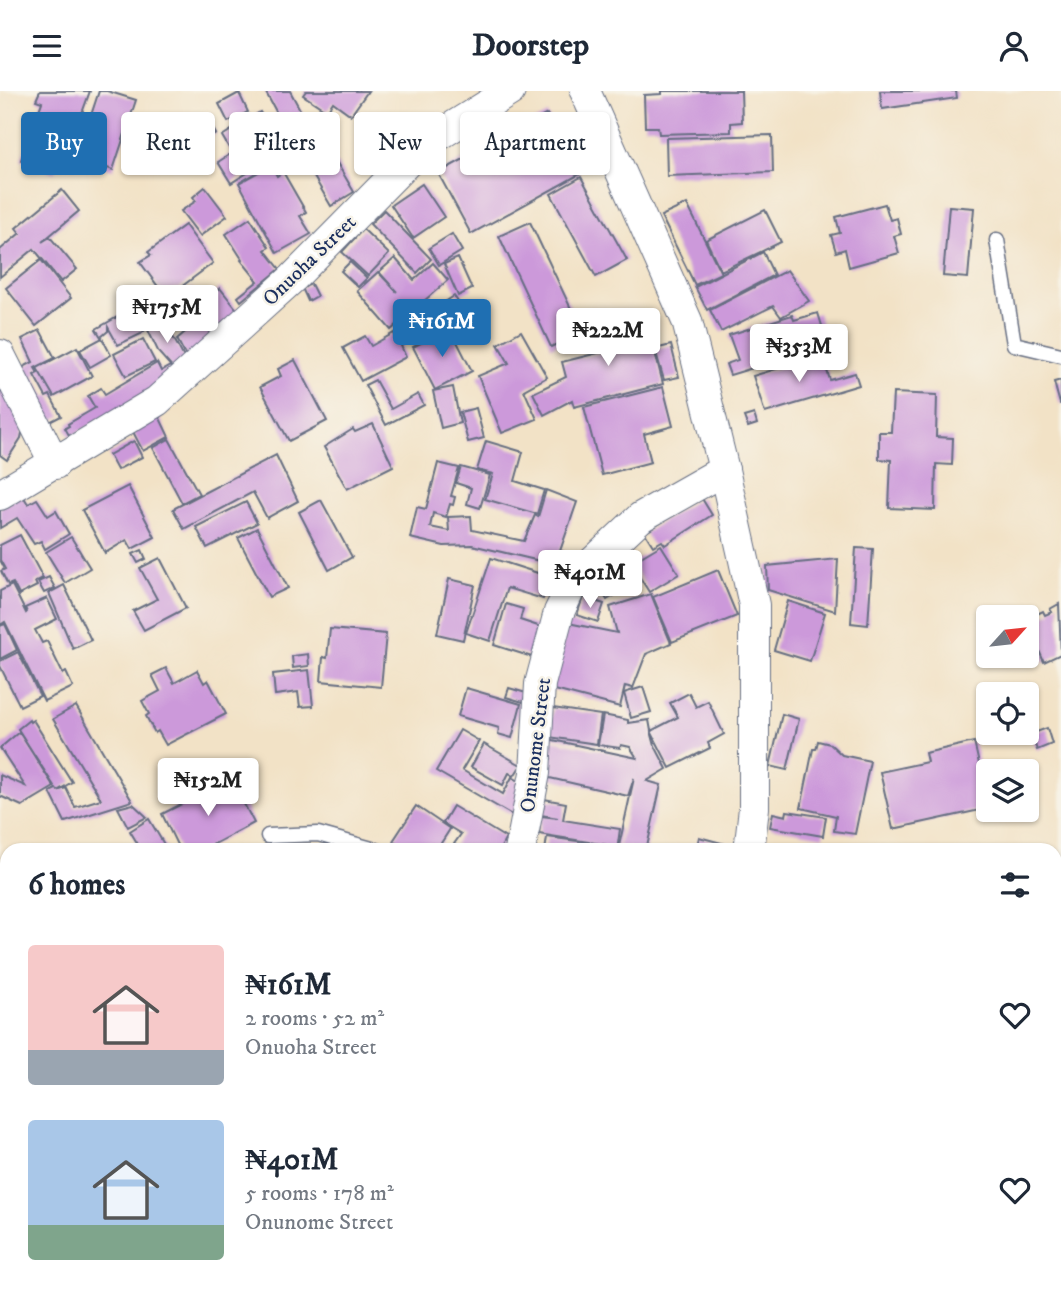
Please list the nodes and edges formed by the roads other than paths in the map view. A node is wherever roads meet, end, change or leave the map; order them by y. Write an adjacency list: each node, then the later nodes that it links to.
1 (510, 91): 6 (street, Onuoha Street)
2 (585, 91): 7 (street)
3 (997, 240): 5 (lane)
4 (0, 355): 6 (street)
5 (1061, 355)
6 (55, 464): 8 (street, Onuoha Street)
7 (724, 470): 11 (street, Onunome Street); 12 (street)
8 (0, 495)
9 (268, 836): 10 (lane)
10 (350, 843)
11 (522, 843)
12 (750, 843)

